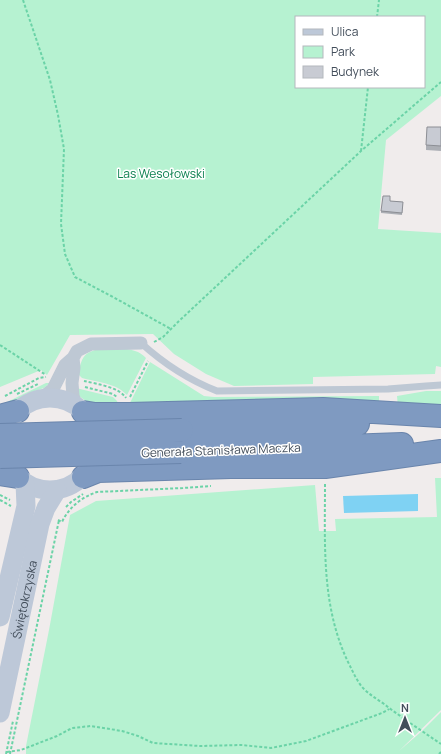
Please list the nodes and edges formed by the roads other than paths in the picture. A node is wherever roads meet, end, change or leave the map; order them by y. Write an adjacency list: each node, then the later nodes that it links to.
1 (141, 343): 2 (street); 3 (lane)
2 (73, 358): 4 (street); 5 (street)
3 (441, 385)
4 (38, 400): 5 (main road); 6 (main road)
5 (80, 410): 7 (highway); 14 (main road)
6 (9, 414): 13 (main road)
7 (441, 416)
8 (441, 421): 9 (highway, Generała Stanisława Maczka, bridge)
9 (0, 435)
10 (441, 443): 12 (highway, Generała Stanisława Maczka, bridge)
11 (441, 451): 14 (highway)
12 (0, 457)
13 (14, 478): 15 (main road); 16 (main road, Świętokrzyska)
14 (85, 484): 15 (main road)
15 (56, 490): 17 (main road, Świętokrzyska)
16 (0, 618)
17 (0, 713)

